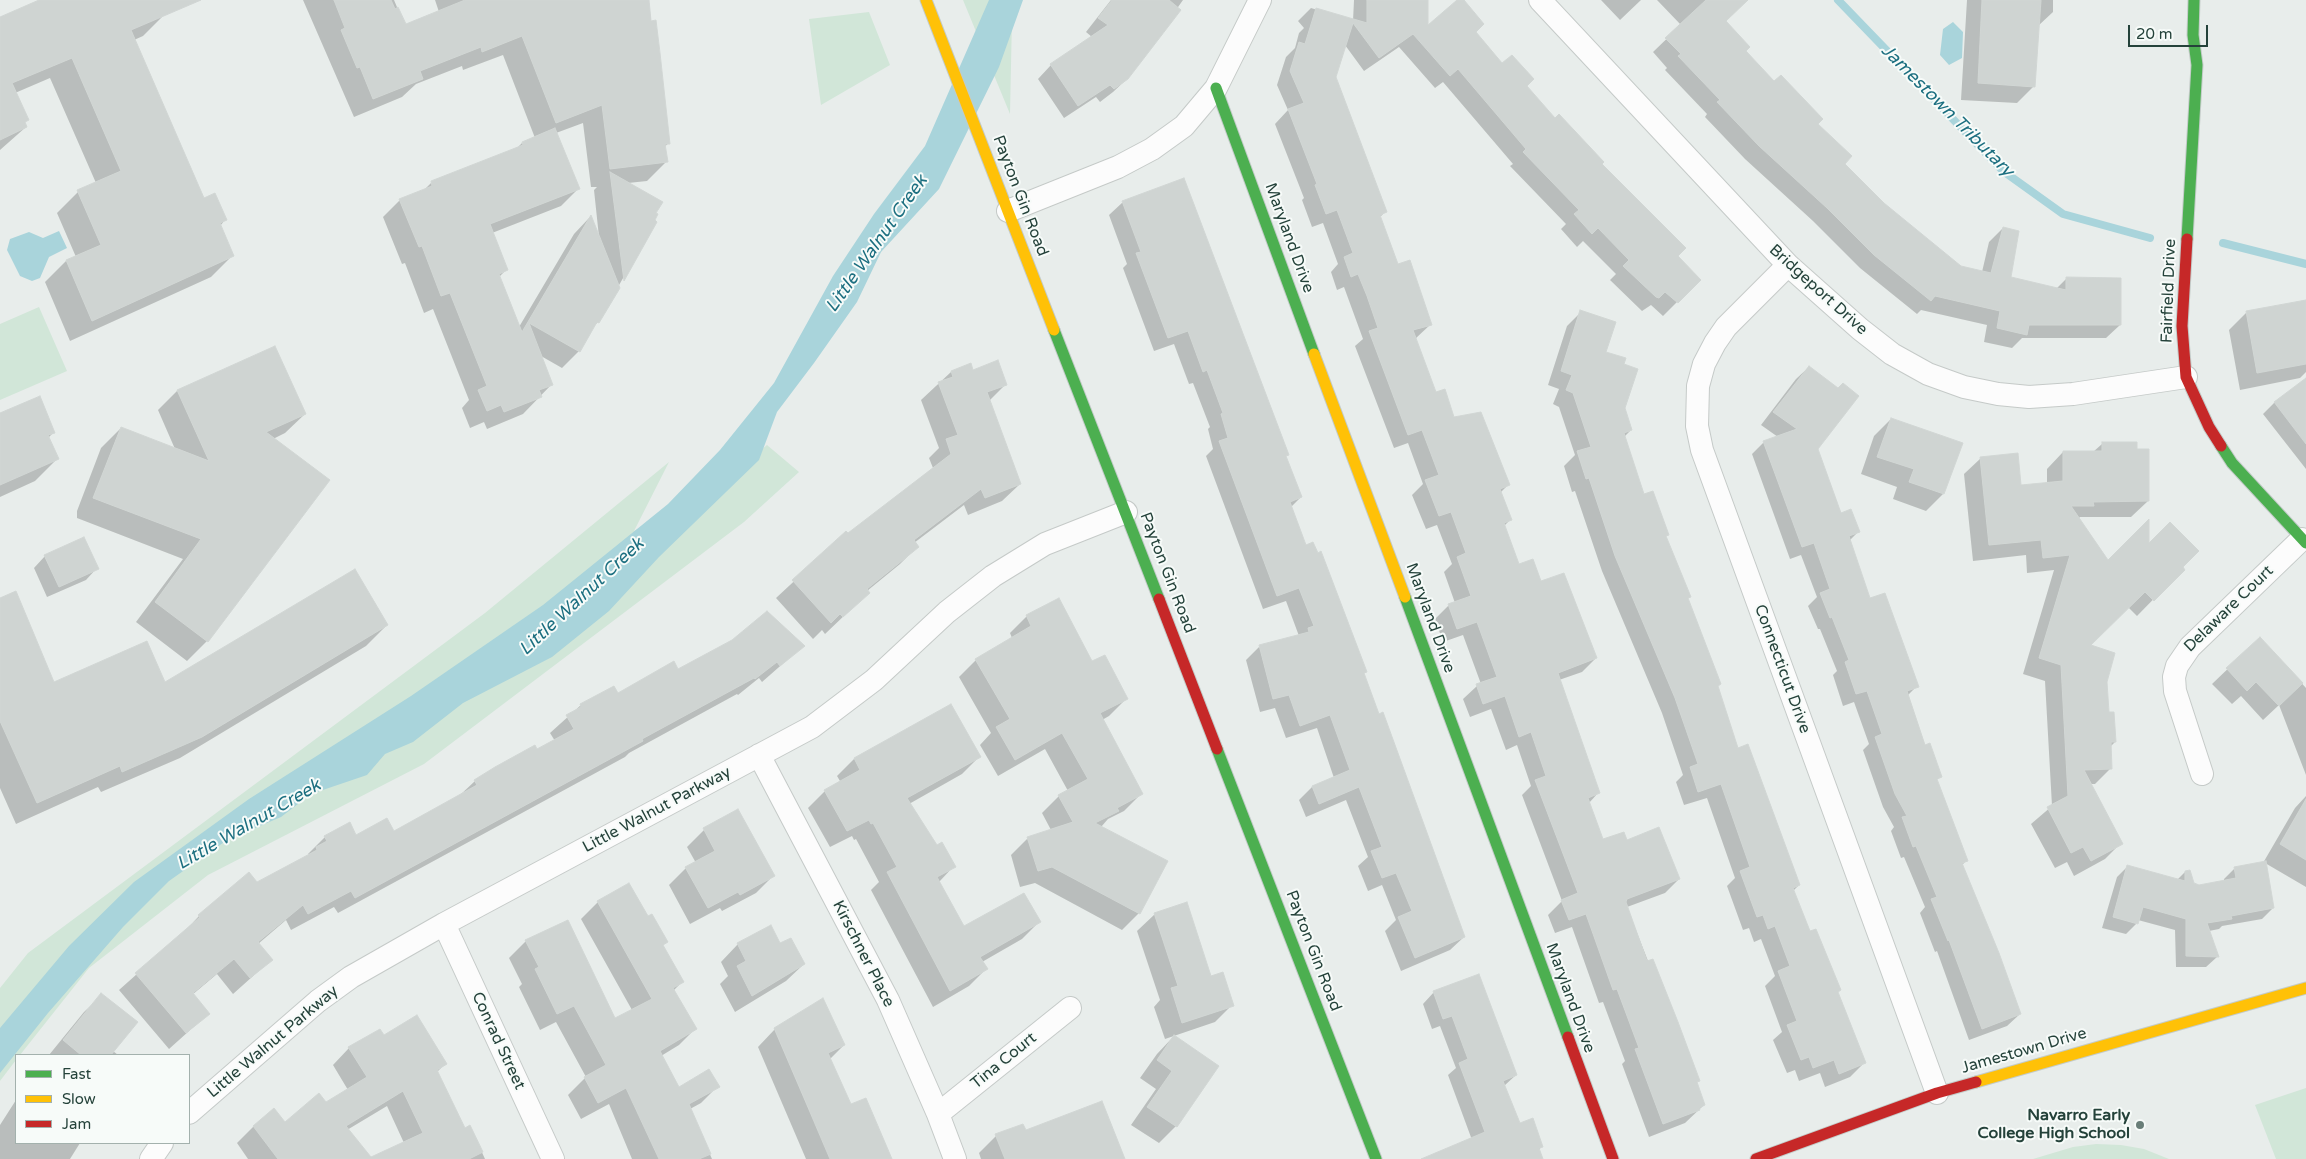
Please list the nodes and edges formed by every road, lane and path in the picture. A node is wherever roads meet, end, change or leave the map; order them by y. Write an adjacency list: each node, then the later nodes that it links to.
1 (926, 0): 6 (street, Payton Gin Road)
2 (1260, 0): 5 (street)
3 (1540, 0): 7 (street, Bridgeport Drive)
4 (2194, 0): 8 (street, Fairfield Drive)
5 (1216, 88): 6 (street); 24 (street, Maryland Drive)
6 (1008, 211): 9 (street, Payton Gin Road)
7 (1788, 265): 8 (street, Bridgeport Drive); 16 (street, Connecticut Drive)
8 (2186, 377): 10 (street, Fairfield Drive)
9 (1126, 512): 11 (street, Little Walnut Parkway); 23 (street, Payton Gin Road)
10 (2304, 541): 12 (street, Delaware Court)
11 (758, 755): 13 (street, Little Walnut Parkway); 18 (street, Kirschner Place)
12 (2202, 774)
13 (444, 924): 17 (street, Little Walnut Parkway); 21 (street, Conrad Street)
14 (2306, 988): 16 (street, Jamestown Drive)
15 (1070, 1008): 18 (street, Tina Court)
16 (1937, 1092): 25 (street, Jamestown Drive)
17 (190, 1112)
18 (938, 1114): 22 (street, Kirschner Place)
19 (161, 1144): 20 (street)
20 (151, 1159)
21 (553, 1159)
22 (955, 1159)
23 (1376, 1159)
24 (1613, 1159)
25 (1756, 1159)

